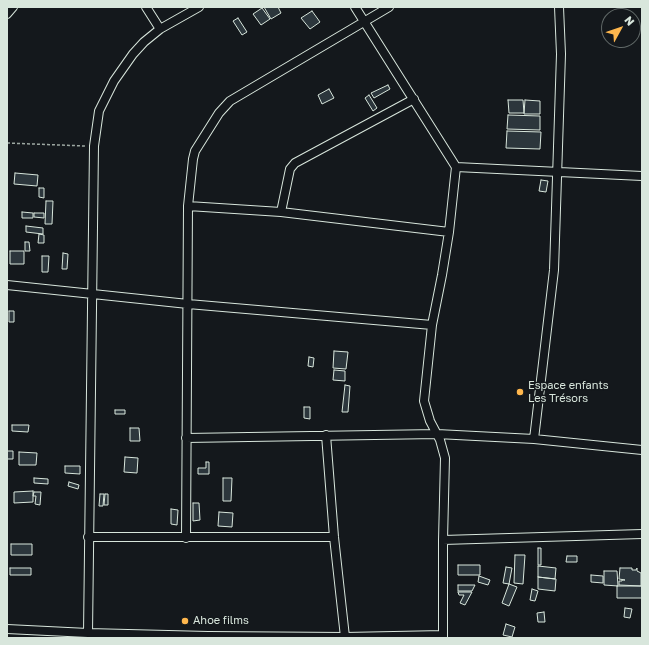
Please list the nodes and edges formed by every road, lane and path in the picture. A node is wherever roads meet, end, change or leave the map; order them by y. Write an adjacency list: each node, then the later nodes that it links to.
1 (12, 7): 7 (street)
2 (146, 7): 9 (street)
3 (200, 7): 9 (street)
4 (355, 7): 8 (street)
5 (389, 7): 8 (street)
6 (559, 7): 14 (street)
7 (7, 14)
8 (364, 22): 10 (street); 16 (street)
9 (160, 28): 12 (street)
10 (414, 99): 13 (street); 17 (street)
11 (7, 143): 12 (path)
12 (94, 146): 20 (street)
13 (456, 167): 14 (street); 18 (street)
14 (558, 171): 15 (street); 26 (street)
15 (642, 176)
16 (188, 206): 17 (street); 21 (street)
17 (281, 212): 18 (street)
18 (449, 232): 22 (street)
19 (7, 285): 20 (street)
20 (92, 294): 21 (street); 29 (street)
21 (188, 304): 22 (street); 25 (street)
22 (432, 325): 23 (street)
23 (437, 434): 24 (street); 26 (street); 32 (street)
24 (326, 435): 25 (street); 30 (street)
25 (186, 438): 31 (street)
26 (534, 439): 27 (street)
27 (642, 450)
28 (642, 534): 32 (street)
29 (88, 537): 31 (street); 34 (street)
30 (334, 537): 31 (street); 36 (street)
31 (186, 538)
32 (443, 540): 37 (street)
33 (7, 629): 34 (street)
34 (88, 633): 35 (street)
35 (208, 637): 36 (street)
36 (345, 637): 37 (street)
37 (443, 637)

